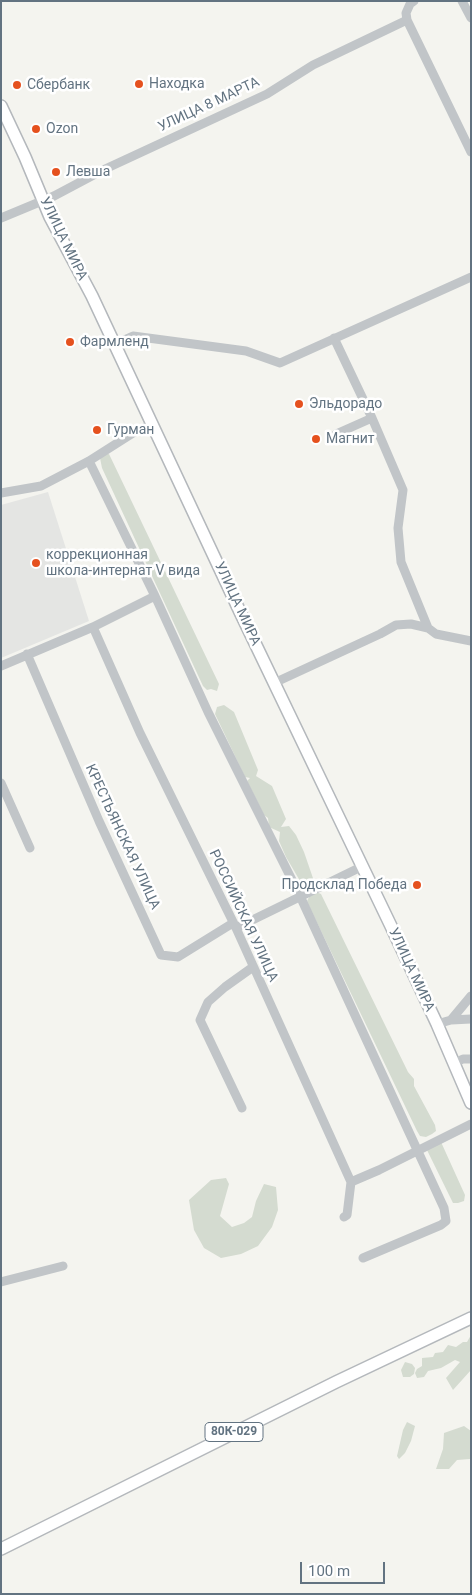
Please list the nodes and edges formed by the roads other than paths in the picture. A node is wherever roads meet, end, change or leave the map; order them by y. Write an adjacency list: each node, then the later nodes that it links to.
1 (414, 1): 4 (street)
2 (462, 1): 3 (street)
3 (471, 18)
4 (406, 20): 6 (street); 7 (street, УЛИЦА 8 МАРТА)
5 (1, 106): 7 (main road, УЛИЦА МИРА)
6 (471, 152)
7 (43, 200): 8 (street, УЛИЦА 8 МАРТА); 11 (main road, УЛИЦА МИРА)
8 (1, 218)
9 (471, 277): 10 (street)
10 (334, 338): 11 (street); 12 (street)
11 (115, 344): 13 (main road, УЛИЦА МИРА)
12 (372, 418): 14 (street); 19 (street)
13 (152, 424): 15 (street); 23 (main road, УЛИЦА МИРА)
14 (336, 434)
15 (89, 461): 16 (street); 17 (street)
16 (1, 493)
17 (155, 596): 18 (street); 27 (street)
18 (93, 628): 21 (street); 28 (street, РОССИЙСКАЯ УЛИЦА)
19 (428, 628): 20 (street); 23 (street)
20 (471, 641)
21 (27, 654): 22 (street); 28 (street, КРЕСТЬЯНСКАЯ УЛИЦА)
22 (1, 666)
23 (274, 682): 26 (main road, УЛИЦА МИРА)
24 (1, 783): 25 (street)
25 (30, 848)
26 (363, 866): 27 (street); 33 (main road, УЛИЦА МИРА)
27 (300, 896): 28 (street); 39 (street)
28 (234, 926): 29 (street, РОССИЙСКАЯ УЛИЦА)
29 (253, 967): 37 (street); 40 (street, РОССИЙСКАЯ УЛИЦА)
30 (471, 996): 32 (street)
31 (471, 1019): 32 (street)
32 (451, 1020): 33 (street)
33 (437, 1024): 35 (main road, УЛИЦА МИРА)
34 (471, 1059): 35 (street)
35 (454, 1064): 36 (main road, УЛИЦА МИРА)
36 (471, 1103)
37 (242, 1108)
38 (471, 1124): 39 (street)
39 (417, 1150): 40 (street); 42 (street)
40 (352, 1182): 41 (street)
41 (344, 1217)
42 (363, 1258)
43 (63, 1266): 44 (street)
44 (1, 1282)
45 (470, 1318): 46 (main road, 80К-029)
46 (1, 1549)

